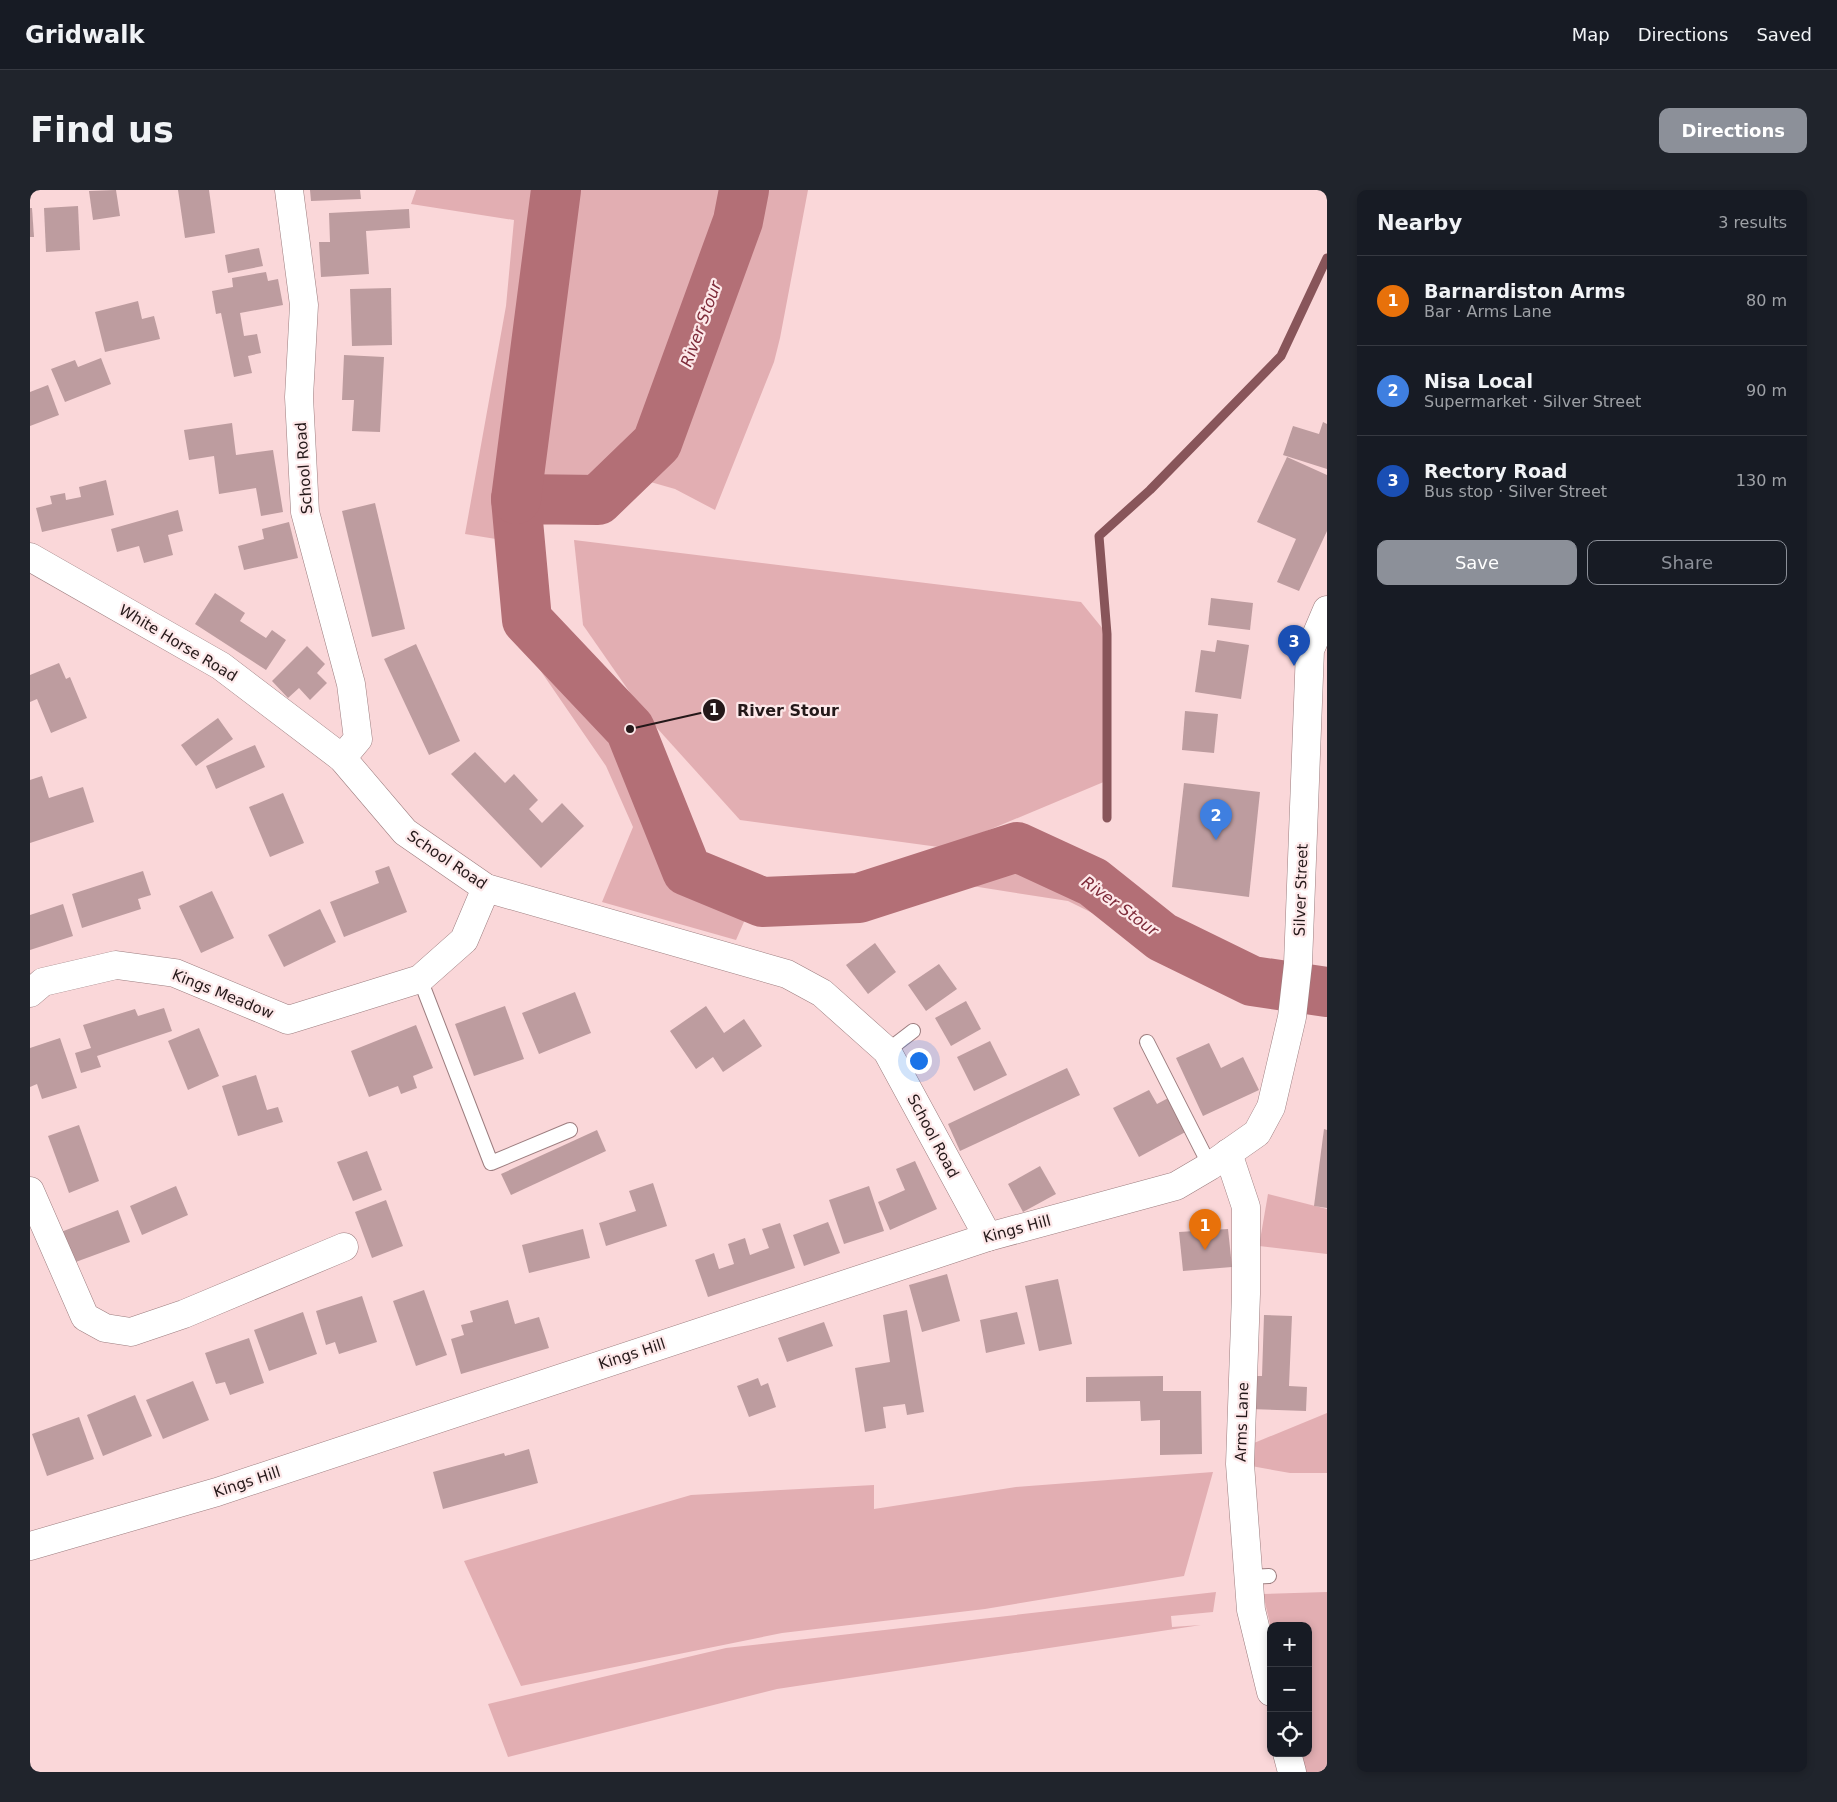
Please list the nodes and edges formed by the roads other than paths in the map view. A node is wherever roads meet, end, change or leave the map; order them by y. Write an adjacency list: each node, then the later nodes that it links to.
1 (289, 190): 4 (street, School Road)
2 (30, 557): 4 (street, White Horse Road)
3 (1327, 610): 12 (street, Silver Street)
4 (342, 758): 5 (street, School Road)
5 (486, 888): 6 (street, Kings Meadow); 10 (street, School Road)
6 (420, 979): 7 (street, Kings Meadow); 11 (lane)
7 (30, 993)
8 (913, 1030): 10 (lane)
9 (1147, 1042): 12 (lane)
10 (887, 1051): 14 (street, School Road)
11 (570, 1130)
12 (1219, 1160): 14 (street, Kings Hill); 17 (street, Arms Lane)
13 (30, 1191): 15 (street)
14 (988, 1236): 16 (street, Kings Hill)
15 (344, 1247)
16 (30, 1546)
17 (1267, 1676)
18 (1288, 1757): 19 (street)
19 (1292, 1772)

